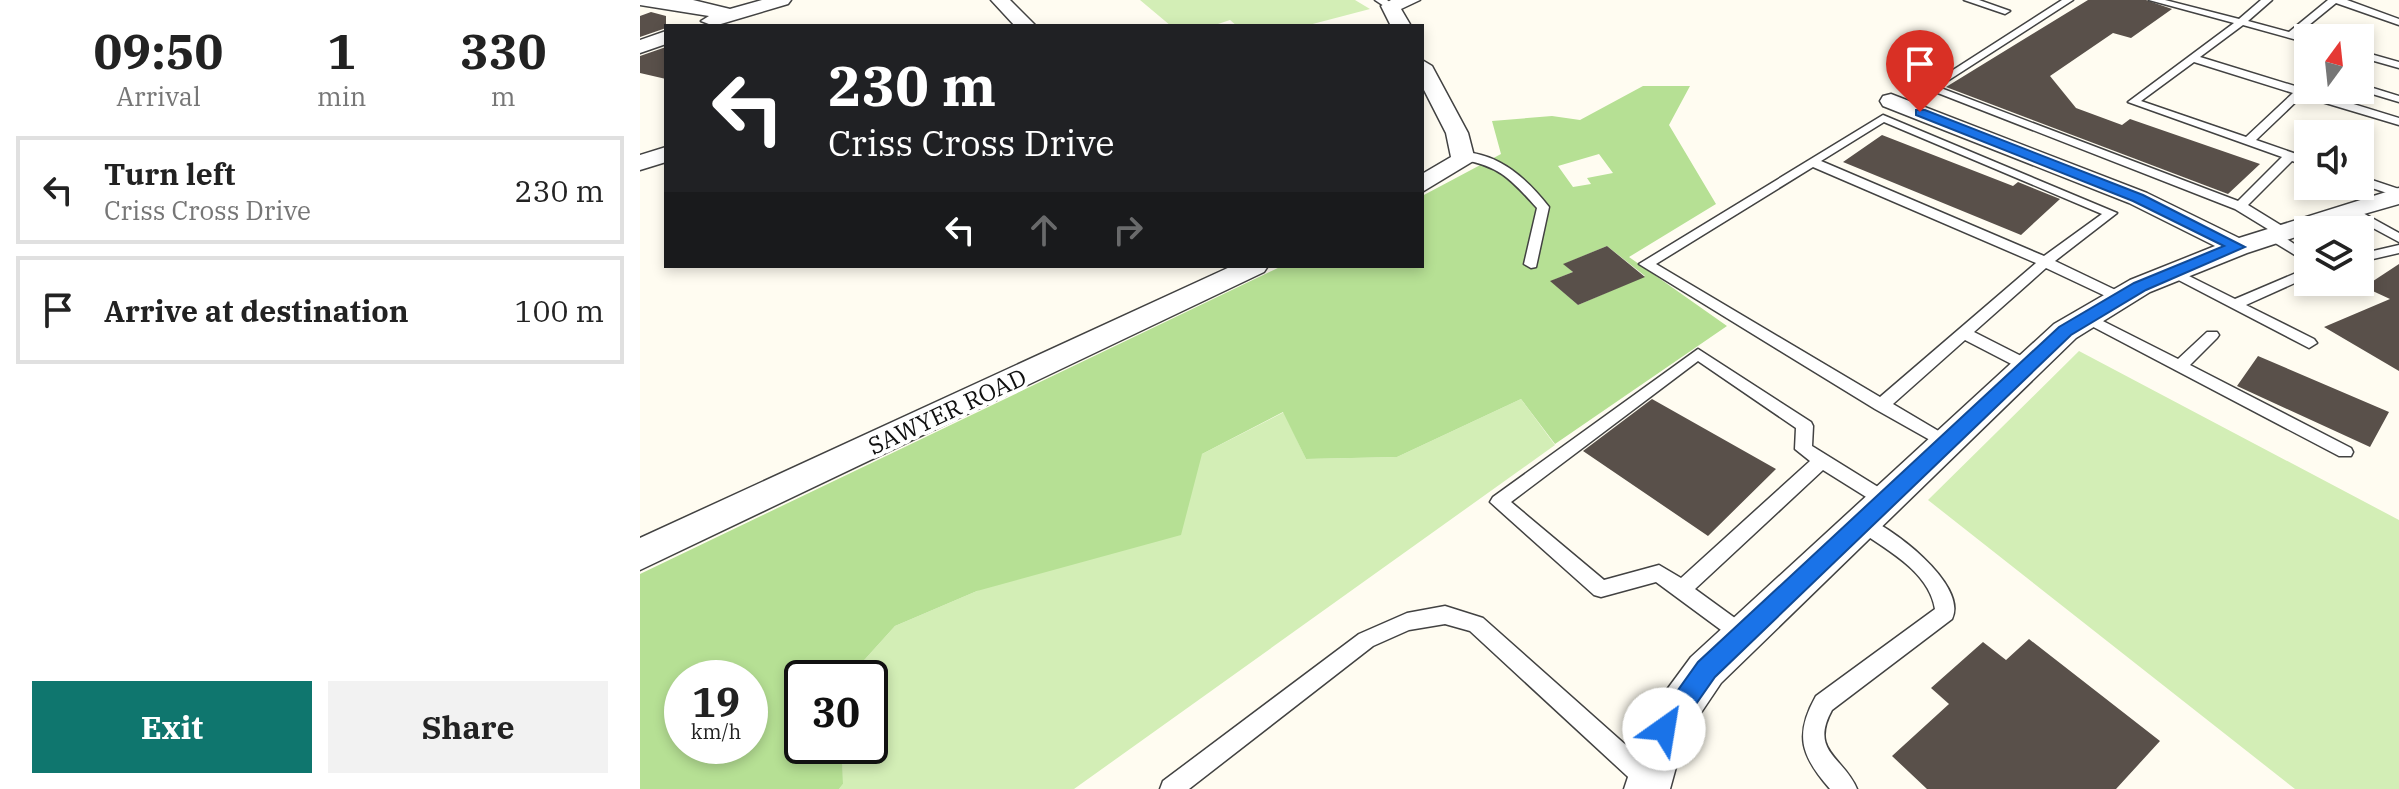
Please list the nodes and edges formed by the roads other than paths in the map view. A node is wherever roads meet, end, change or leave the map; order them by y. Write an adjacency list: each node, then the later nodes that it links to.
1 (640, 0): 12 (street)
2 (782, 0): 12 (street)
3 (1000, 0): 16 (street)
4 (1411, 0): 10 (street)
5 (1969, 0): 11 (lane)
6 (2068, 0): 45 (lane)
7 (2154, 0): 13 (lane)
8 (2267, 0): 13 (lane)
9 (2336, 0): 14 (lane); 18 (lane)
10 (1385, 3): 17 (street)
11 (2005, 11)
12 (729, 15): 15 (street)
13 (2241, 22): 18 (lane); 22 (lane)
14 (2399, 22)
15 (702, 24)
16 (1024, 24)
17 (1400, 24)
18 (2291, 35): 19 (lane)
19 (2294, 36)
20 (664, 38): 21 (street)
21 (640, 47)
22 (2192, 58): 26 (lane); 33 (lane)
23 (2374, 58): 24 (lane)
24 (2399, 65)
25 (1424, 70): 35 (street)
26 (2294, 90)
27 (2374, 91): 29 (lane)
28 (2294, 98): 33 (lane)
29 (2399, 99)
30 (1891, 101): 48 (street)
31 (2340, 104): 32 (lane)
32 (2399, 122)
33 (2248, 141): 36 (lane)
34 (664, 155): 39 (street)
35 (1463, 156): 40 (street); 53 (lane)
36 (2290, 156): 37 (lane); 45 (lane)
37 (2294, 157)
38 (1812, 162): 52 (lane); 52 (lane); 65 (lane)
39 (640, 163)
40 (1424, 184)
41 (2399, 195): 42 (street)
42 (2374, 196)
43 (2348, 200): 46 (street)
44 (2360, 200): 47 (lane)
45 (2240, 206): 46 (lane)
46 (2277, 234): 48 (street); 49 (lane)
47 (2399, 238)
48 (2237, 247): 55 (street)
49 (2294, 248)
50 (2399, 249): 51 (lane)
51 (2374, 255)
52 (2045, 262): 57 (lane); 60 (lane)
53 (1531, 264)
54 (1250, 268): 71 (street, SAWYER ROAD)
55 (2172, 273): 57 (street); 58 (lane)
56 (2294, 278): 58 (lane)
57 (2121, 298): 59 (street)
58 (2234, 305): 62 (lane)
59 (2087, 318): 63 (lane); 64 (street)
60 (1963, 333): 64 (lane); 65 (lane)
61 (2212, 335): 63 (lane)
62 (2309, 343)
63 (2181, 365): 67 (lane)
64 (2028, 366): 66 (street)
65 (1881, 405): 66 (lane)
66 (1946, 443): 69 (street)
67 (2345, 452)
68 (1822, 460): 69 (lane); 72 (lane); 72 (lane)
69 (1885, 500): 70 (street)
70 (1860, 522): 73 (street); 76 (lane)
71 (640, 555)
72 (1682, 589): 73 (lane)
73 (1743, 635): 74 (street)
74 (1647, 784): 75 (lane)
75 (1171, 789)
76 (1846, 789)

